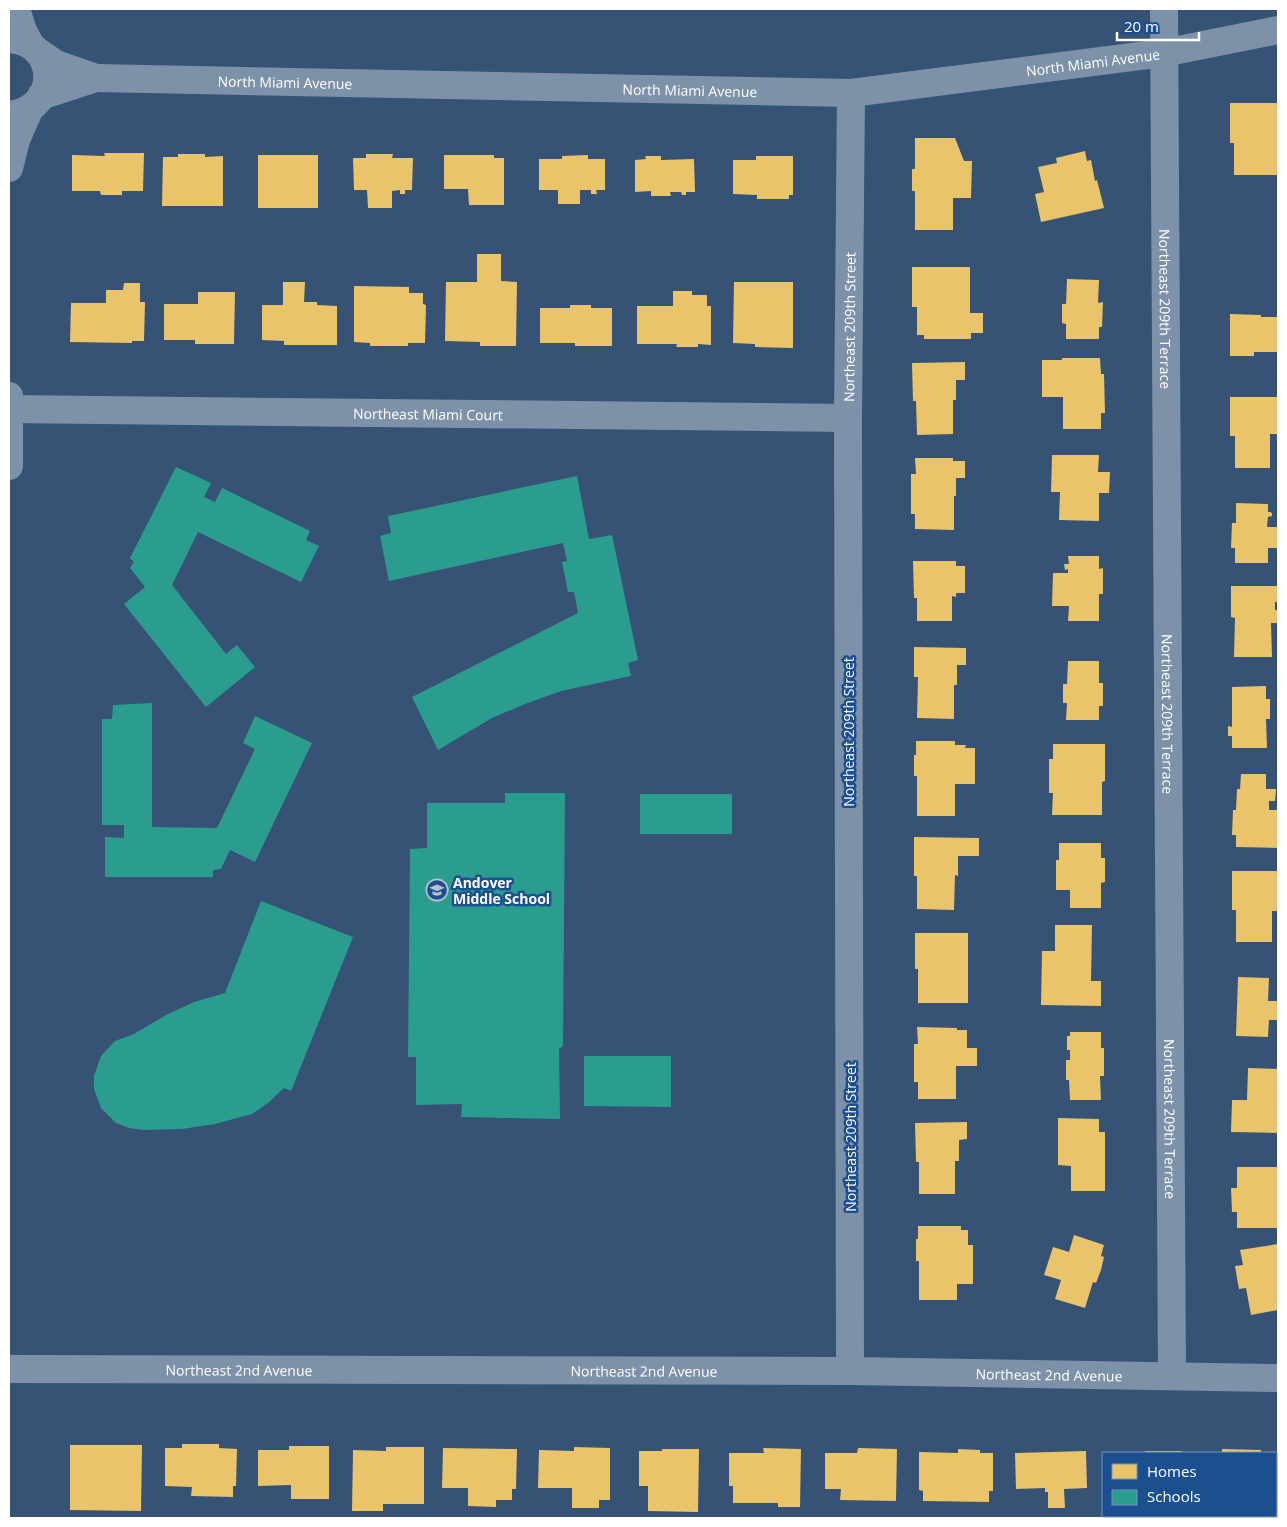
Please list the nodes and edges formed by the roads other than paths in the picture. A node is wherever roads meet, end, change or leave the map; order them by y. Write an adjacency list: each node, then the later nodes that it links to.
1 (16, 9): 4 (street)
2 (1164, 9): 5 (street, Northeast 209th Terrace)
3 (1278, 30): 5 (street, North Miami Avenue)
4 (26, 45): 6 (street, North Miami Avenue); 8 (street)
5 (1163, 54): 7 (street, North Miami Avenue); 16 (street, Northeast 209th Terrace)
6 (96, 78): 7 (street, North Miami Avenue); 8 (street, North Miami Avenue)
7 (851, 93): 12 (street, Northeast 209th Street)
8 (27, 106): 9 (street)
9 (9, 168)
10 (9, 396): 11 (street)
11 (9, 409): 12 (street, Northeast Miami Court); 13 (street)
12 (848, 418): 15 (street, Northeast 209th Street)
13 (9, 466)
14 (9, 1369): 15 (street, Northeast 2nd Avenue)
15 (850, 1371): 16 (street, Northeast 2nd Avenue)
16 (1172, 1376): 17 (street, Northeast 2nd Avenue)
17 (1278, 1378)

